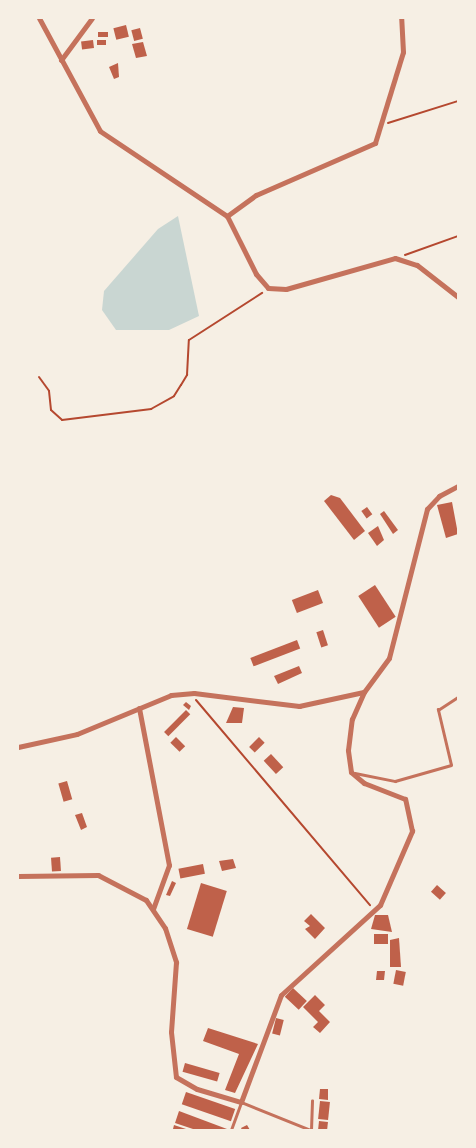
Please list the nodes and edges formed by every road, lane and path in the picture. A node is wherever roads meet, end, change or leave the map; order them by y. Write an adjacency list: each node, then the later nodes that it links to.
1 (38, 18): 4 (street)
2 (92, 18): 4 (street)
3 (401, 18): 6 (street)
4 (62, 60): 7 (street)
5 (458, 101): 6 (path)
6 (384, 124): 7 (street)
7 (227, 216): 10 (street)
8 (458, 236): 9 (path)
9 (401, 259): 10 (street); 11 (street)
10 (268, 288): 12 (path)
11 (458, 297)
12 (39, 377)
13 (458, 486): 14 (street)
14 (364, 692): 15 (street); 19 (street)
15 (194, 693): 17 (street); 22 (path)
16 (458, 697): 19 (lane)
17 (139, 708): 18 (street); 21 (street)
18 (18, 747)
19 (351, 772): 22 (street)
20 (18, 876): 21 (street)
21 (153, 908): 23 (street)
22 (374, 911): 23 (street)
23 (241, 1102): 24 (lane); 25 (lane)
24 (312, 1102)
25 (231, 1130)

